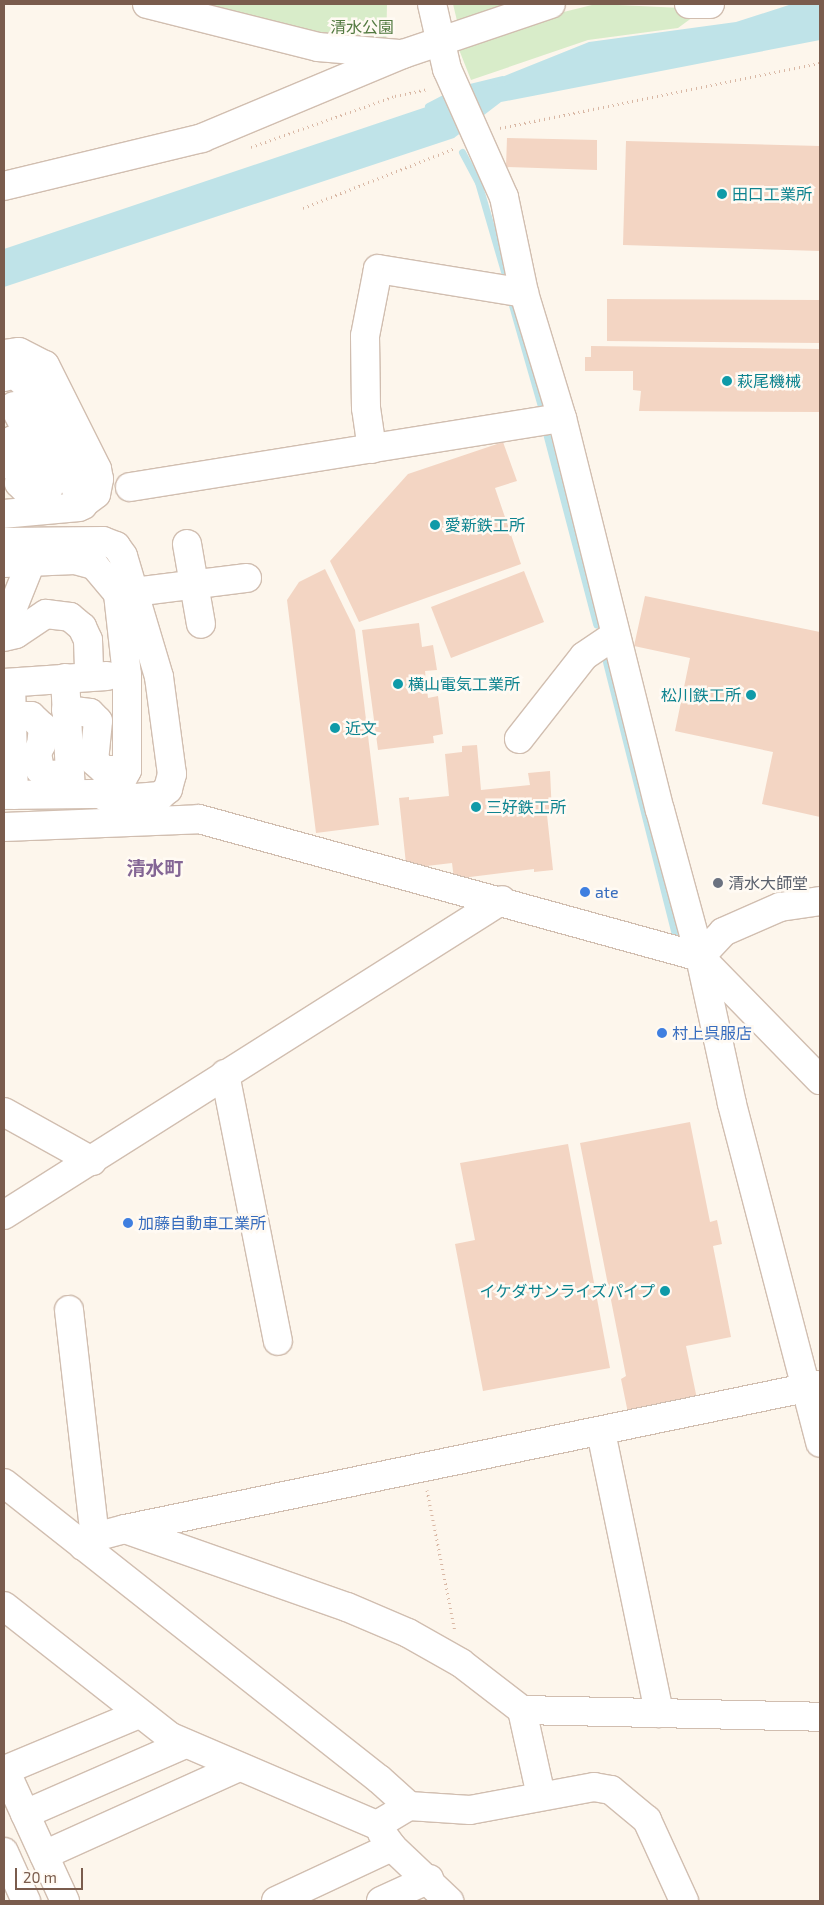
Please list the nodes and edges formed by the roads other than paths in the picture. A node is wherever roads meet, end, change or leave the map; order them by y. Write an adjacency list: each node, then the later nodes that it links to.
1 (147, 4): 7 (street)
2 (432, 4): 6 (street)
3 (551, 4): 6 (street)
4 (689, 4): 5 (street)
5 (710, 4)
6 (440, 44): 7 (street); 9 (street)
7 (403, 54): 8 (street)
8 (4, 186)
9 (524, 293): 13 (street); 14 (street)
10 (4, 354): 12 (street)
11 (4, 378): 12 (street)
12 (25, 396): 15 (street); 17 (street)
13 (562, 418): 14 (street); 28 (street)
14 (372, 450): 16 (street)
15 (15, 473): 17 (street)
16 (130, 487)
17 (83, 505): 18 (street)
18 (5, 512)
19 (4, 542): 25 (street)
20 (187, 544): 24 (street)
21 (31, 562): 22 (street); 25 (street); 26 (street)
22 (4, 563)
23 (247, 578): 24 (street)
24 (194, 584): 25 (street); 27 (street)
25 (126, 593): 30 (street); 39 (street)
26 (4, 608)
27 (201, 624)
28 (615, 635): 35 (street); 43 (street)
29 (4, 636): 31 (street)
30 (128, 675): 31 (street); 36 (street)
31 (77, 678): 32 (street); 33 (street)
32 (7, 682): 34 (street)
33 (66, 710): 36 (street); 38 (street)
34 (8, 729): 37 (street); 38 (street)
35 (519, 739)
36 (127, 770): 39 (street)
37 (9, 784): 38 (street)
38 (70, 784): 39 (street)
39 (100, 794)
40 (4, 827): 41 (street)
41 (502, 900): 43 (street); 44 (street)
42 (820, 901): 43 (street)
43 (700, 957): 45 (street); 51 (street)
44 (226, 1074): 47 (street); 50 (street)
45 (820, 1080)
46 (4, 1112): 47 (street)
47 (92, 1161): 48 (street)
48 (4, 1215)
49 (69, 1310): 56 (street)
50 (278, 1341)
51 (813, 1387): 52 (street); 53 (street)
52 (601, 1432): 55 (street); 59 (street)
53 (820, 1443)
54 (4, 1483): 56 (street)
55 (125, 1530): 56 (street); 58 (street)
56 (89, 1541): 65 (street)
57 (4, 1606): 60 (street)
58 (522, 1710): 59 (street); 64 (street)
59 (659, 1713): 61 (street)
60 (139, 1714): 62 (street); 66 (street)
61 (820, 1717)
62 (185, 1744): 63 (street); 66 (street)
63 (239, 1767): 67 (street); 70 (street)
64 (541, 1796): 65 (street); 77 (street)
65 (409, 1806): 67 (street)
66 (25, 1814): 70 (street)
67 (377, 1825): 68 (street)
68 (392, 1847): 71 (street); 74 (street)
69 (4, 1852): 72 (street)
70 (44, 1855): 73 (street)
71 (429, 1879): 75 (street); 76 (street)
72 (26, 1901)
73 (65, 1901)
74 (276, 1901)
75 (381, 1901)
76 (449, 1901)
77 (684, 1901)

